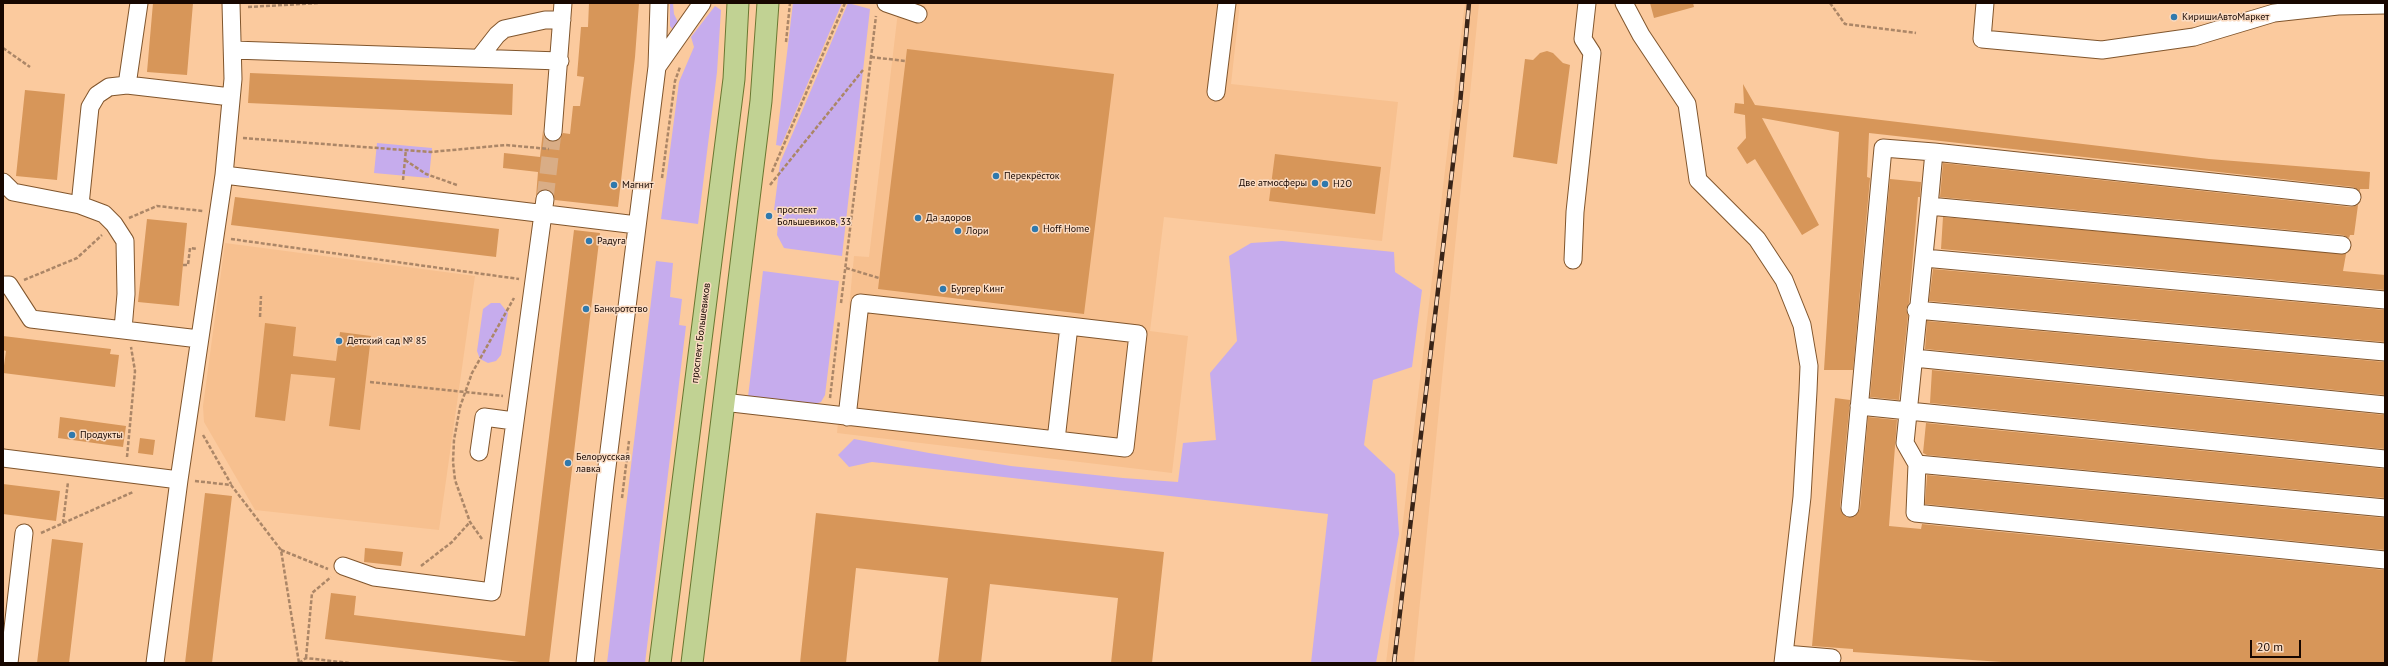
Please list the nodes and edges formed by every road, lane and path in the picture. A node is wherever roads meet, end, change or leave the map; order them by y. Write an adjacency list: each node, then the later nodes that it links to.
1 (139, 3): 30 (street)
2 (319, 3): 14 (path)
3 (563, 3): 18 (street)
4 (659, 3): 28 (street)
5 (702, 3): 28 (street)
6 (738, 3): 106 (main road, проспект Большевиков)
7 (768, 3): 79 (main road)
8 (845, 3): 40 (path)
9 (1227, 3): 31 (street)
10 (1587, 3): 57 (street)
11 (1624, 3): 109 (street)
12 (1830, 3): 19 (path)
13 (1985, 3): 15 (street)
14 (231, 5): 21 (street)
15 (2385, 5)
16 (881, 7): 17 (street); 22 (path)
17 (918, 14)
18 (562, 20): 23 (street); 24 (street)
19 (1916, 33)
20 (3, 48): 27 (path)
21 (233, 50): 23 (street); 32 (street)
22 (871, 57): 26 (path); 59 (path)
23 (479, 58): 24 (street)
24 (560, 61): 33 (street)
25 (682, 61): 43 (path)
26 (905, 61)
27 (30, 67)
28 (657, 67): 51 (street)
29 (863, 70): 44 (path)
30 (127, 85): 32 (street); 47 (street)
31 (1216, 92)
32 (231, 97): 34 (street)
33 (553, 132)
34 (228, 138): 35 (path); 41 (street)
35 (406, 149): 36 (path); 38 (path)
36 (551, 150)
37 (1934, 152): 46 (street); 49 (street); 81 (street)
38 (405, 160): 39 (path); 45 (path)
39 (426, 174)
40 (771, 174)
41 (224, 175): 45 (street); 50 (street)
42 (3, 182): 47 (street)
43 (661, 184)
44 (770, 185)
45 (402, 196): 48 (street)
46 (2352, 197)
47 (80, 205): 52 (street)
48 (544, 206): 51 (street); 61 (street)
49 (1929, 206): 54 (street); 56 (street)
50 (218, 212): 52 (path); 53 (street)
51 (636, 225): 115 (street)
52 (110, 228): 62 (path); 71 (street)
53 (214, 236): 61 (path); 72 (street)
54 (2342, 245)
55 (190, 248): 58 (path)
56 (1924, 258): 64 (street); 67 (street)
57 (1573, 260)
58 (183, 265)
59 (846, 268): 60 (path); 65 (path)
60 (879, 278)
61 (533, 281): 78 (street)
62 (6, 285): 71 (street)
63 (260, 296): 69 (path)
64 (2385, 300)
65 (841, 306)
66 (506, 308): 76 (path)
67 (1918, 310): 74 (street); 75 (street)
68 (840, 314): 83 (path)
69 (260, 317)
70 (1069, 326): 84 (street); 87 (street); 87 (street)
71 (123, 329): 72 (street)
72 (199, 339): 94 (street)
73 (130, 345): 93 (path)
74 (2385, 352)
75 (1914, 358): 80 (street); 82 (street)
76 (478, 362)
77 (370, 382): 78 (path)
78 (518, 398): 85 (street)
79 (723, 402): 83 (street); 107 (main road)
80 (2385, 404)
81 (1859, 406): 82 (street); 97 (street)
82 (1909, 410): 90 (street); 91 (street)
83 (828, 414): 84 (street)
84 (847, 416): 87 (street)
85 (514, 421): 88 (street); 105 (street)
86 (630, 436): 96 (path)
87 (1056, 440)
88 (479, 452)
89 (3, 458): 92 (street)
90 (2385, 459)
91 (1917, 464): 98 (street); 103 (street)
92 (70, 466): 93 (street); 100 (path)
93 (125, 473): 94 (street)
94 (179, 480): 102 (path); 112 (street)
95 (135, 491): 100 (path)
96 (622, 499)
97 (1850, 508)
98 (2385, 508)
99 (470, 522): 105 (path)
100 (63, 523): 101 (path)
101 (24, 533): 111 (street)
102 (281, 550): 104 (path); 113 (path)
103 (2385, 560)
104 (339, 569): 105 (street); 108 (path)
105 (401, 581)
106 (664, 632): 107 (main road); 116 (main road, проспект Большевиков)
107 (695, 637): 117 (main road)
108 (306, 658): 113 (path); 114 (path)
109 (1784, 658): 110 (street)
110 (1832, 658)
111 (9, 663)
112 (155, 663)
113 (299, 663)
114 (349, 663)
115 (585, 663)
116 (660, 663)
117 (692, 663)

